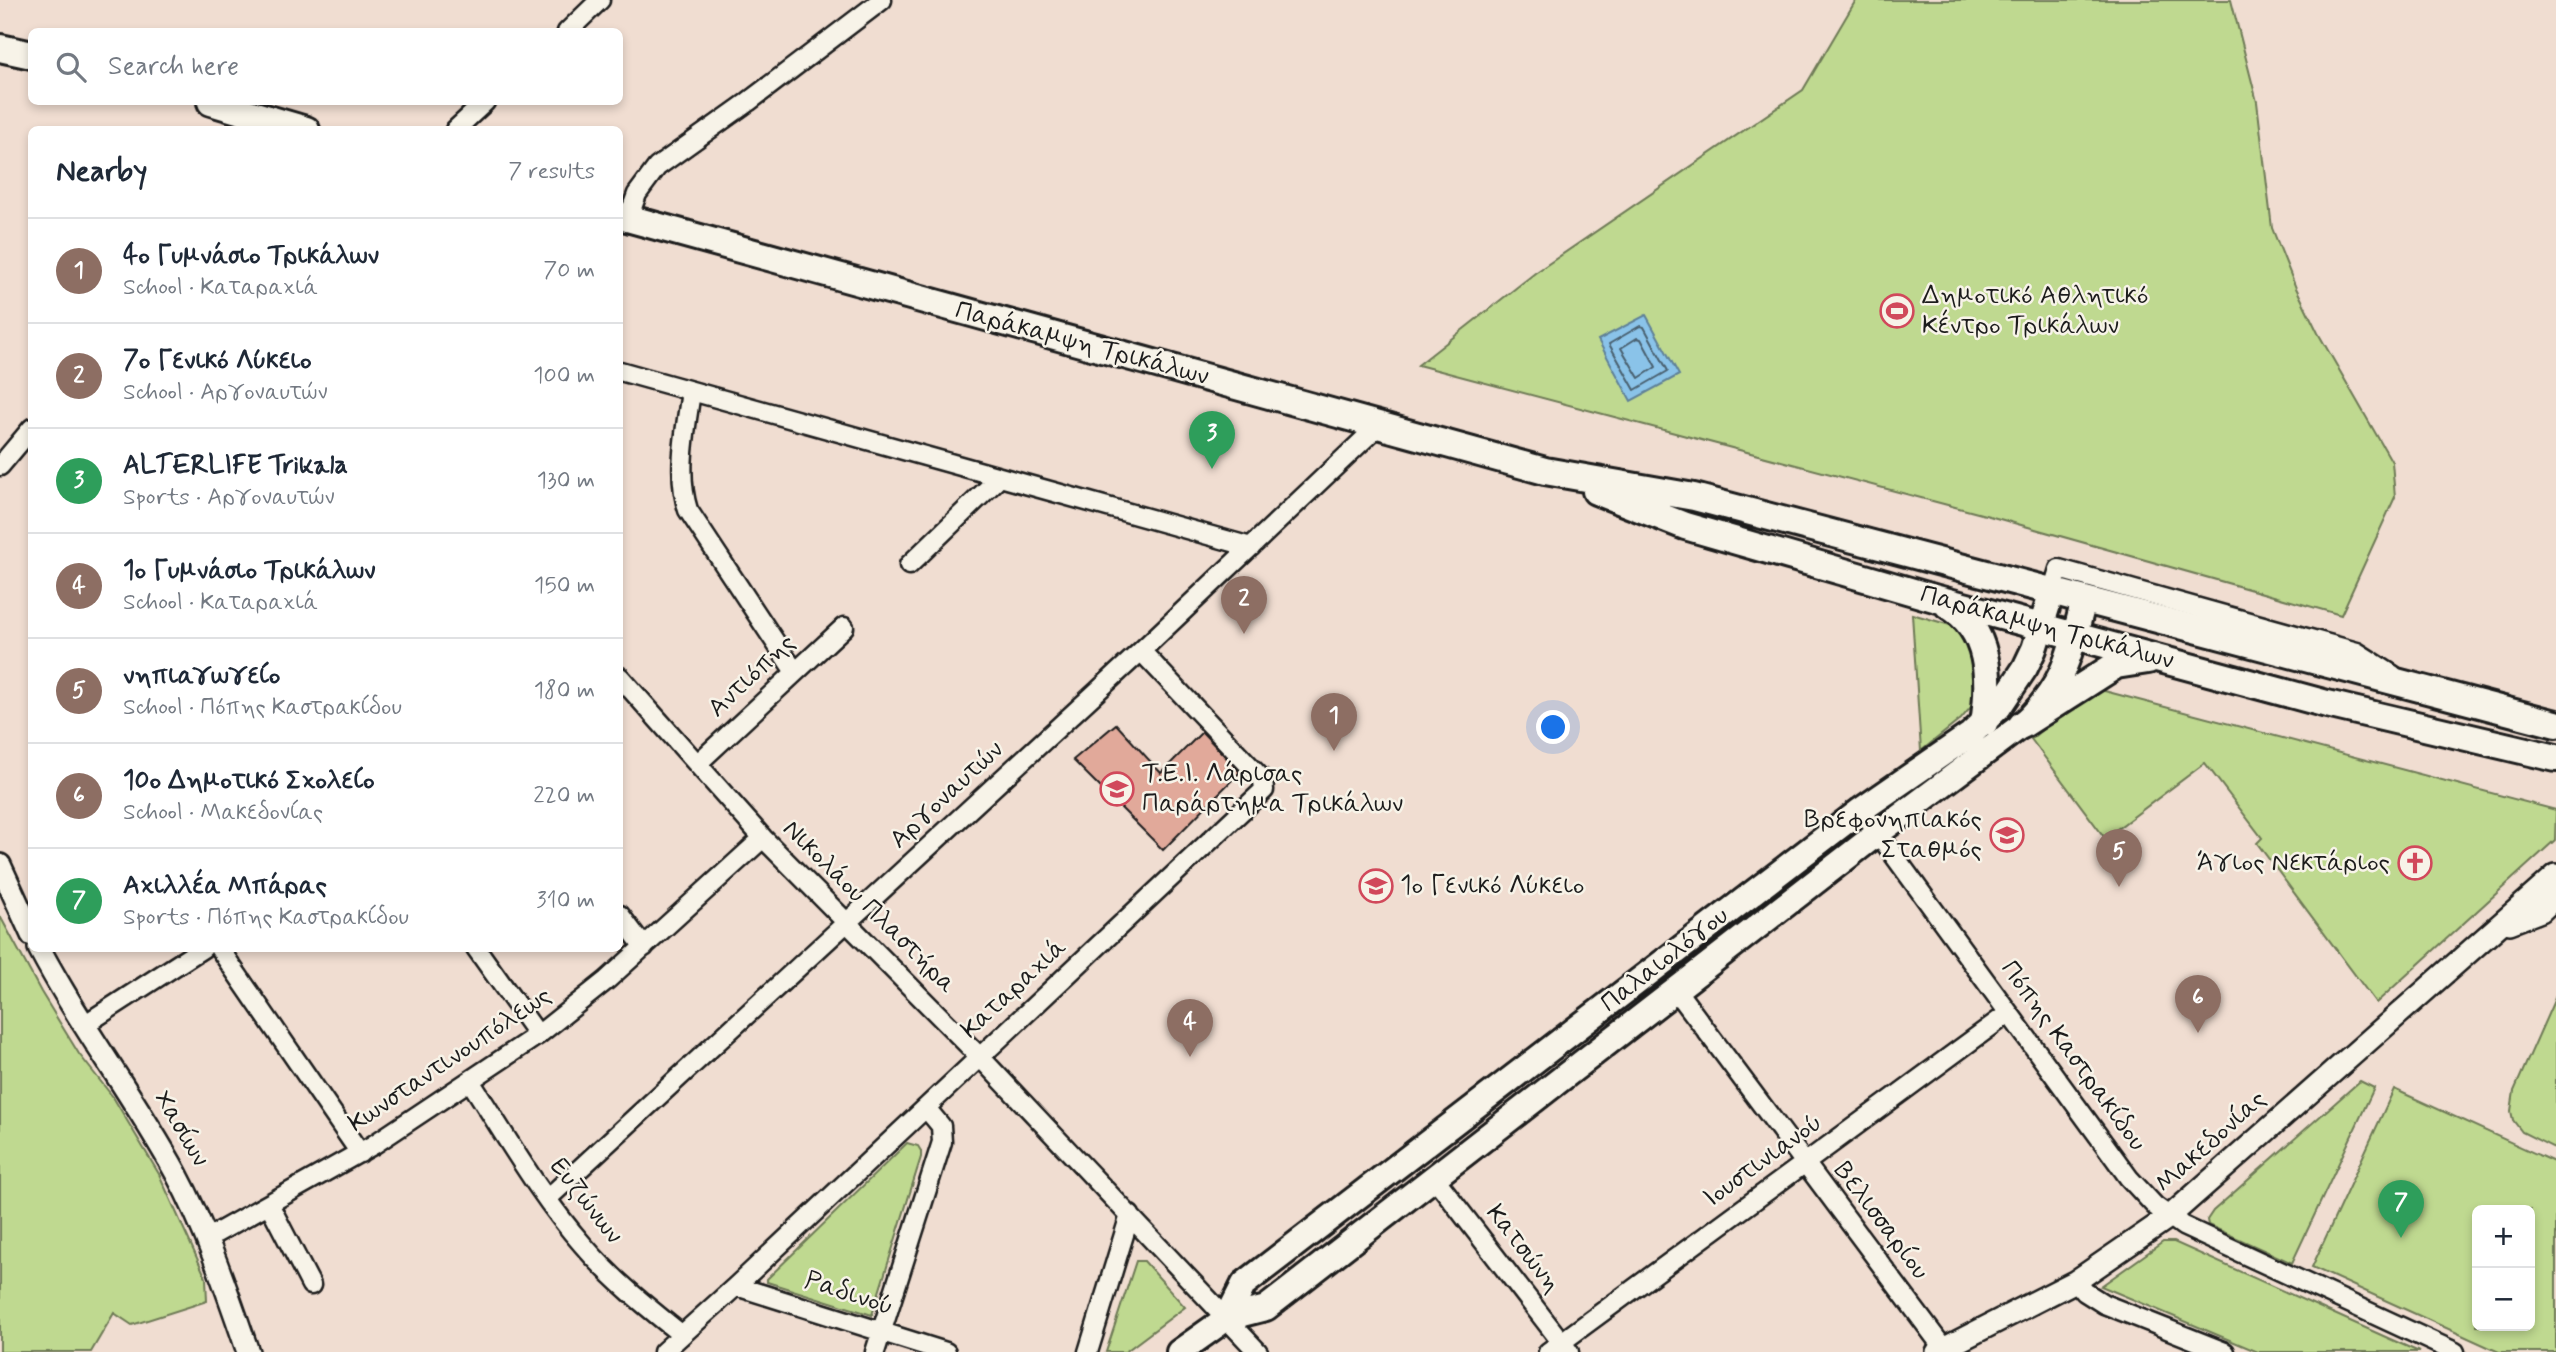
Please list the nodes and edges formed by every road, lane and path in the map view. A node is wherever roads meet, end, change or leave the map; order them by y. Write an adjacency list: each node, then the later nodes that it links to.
1 (600, 0): 3 (street)
2 (882, 0): 10 (street)
3 (571, 28)
4 (0, 48): 5 (main road)
5 (28, 54)
6 (221, 105): 8 (main road)
7 (482, 105): 9 (street)
8 (292, 126)
9 (459, 126)
10 (624, 217): 13 (main road, Παράκαμψη Τρικάλων)
11 (623, 373): 12 (street)
12 (691, 391): 17 (street); 28 (street)
13 (1378, 426): 16 (main road, Παράκαμψη Τρικάλων); 18 (street, Αργοναυτών)
14 (28, 433): 15 (street)
15 (0, 466)
16 (1545, 471): 21 (main road, Παράκαμψη Τρικάλων); 22 (main road, Παράκαμψη Τρικάλων)
17 (1000, 477): 18 (street); 19 (street)
18 (1251, 547): 26 (street, Αργοναυτών)
19 (909, 565)
20 (2087, 589): 21 (main road, Παράκαμψη Τρικάλων); 25 (main road, Παλαιολόγου); 31 (main road, Παράκαμψη Τρικάλων)
21 (2052, 592): 24 (main road, Παλαιολόγου)
22 (1934, 598): 24 (main road, Παράκαμψη Τρικάλων); 30 (main road)
23 (844, 627): 28 (street, Αντιόπης)
24 (2041, 627): 25 (main road, Παράκαμψη Τρικάλων); 30 (main road, Παλαιολόγου)
25 (2074, 636): 27 (main road, Παράκαμψη Τρικάλων); 32 (main road, Παλαιολόγου)
26 (1140, 652): 42 (street, Αργοναυτών); 54 (street, Καταραχιά)
27 (2161, 659): 32 (main road); 33 (main road, Παράκαμψη Τρικάλων)
28 (795, 672): 34 (street, Αντιόπης)
29 (623, 681): 34 (street, Νικολάου Πλαστήρα)
30 (1984, 723): 35 (main road, Παλαιολόγου)
31 (2556, 724)
32 (2022, 725): 36 (main road, Παλαιολόγου)
33 (2552, 761)
34 (697, 764): 37 (street, Νικολάου Πλαστήρα)
35 (1861, 810): 36 (street, Πόπης Καστρακίδου); 68 (main road, Παλαιολόγου)
36 (1878, 833): 50 (main road, Παλαιολόγου); 51 (street, Πόπης Καστρακίδου)
37 (763, 838): 42 (street, Νικολάου Πλαστήρα); 45 (street, Κωνσταντινουπόλεως)
38 (0, 864): 43 (street)
39 (2556, 875): 44 (street, Μακεδονίας)
40 (2556, 897): 44 (street, Μακεδονίας)
41 (623, 919): 45 (street)
42 (847, 923): 54 (street, Νικολάου Πλαστήρα); 60 (street, Αργοναυτών)
43 (28, 926)
44 (2492, 930): 63 (street, Μακεδονίας)
45 (643, 947): 53 (street, Κωνσταντινουπόλεως)
46 (41, 952): 52 (street, Χασίων)
47 (197, 952): 52 (street)
48 (222, 952): 57 (street)
49 (479, 952): 53 (street)
50 (1676, 990): 58 (street, Βελισσαρίου); 59 (main road, Παλαιολόγου)
51 (2009, 1013): 58 (street, Ιουστινιανού); 63 (street, Πόπης Καστρακίδου)
52 (84, 1025): 64 (street, Χασίων)
53 (538, 1035): 55 (street, Κωνσταντινουπόλεως)
54 (980, 1057): 56 (street, Καταραχιά); 62 (street, Νικολάου Πλαστήρα)
55 (470, 1081): 57 (street, Κωνσταντινουπόλεως); 60 (street, Ευζώνων)
56 (926, 1108): 67 (street, Καταραχιά); 69 (street)
57 (360, 1153): 61 (street, Κωνσταντινουπόλεως)
58 (1805, 1163): 71 (street, Ιουστινιανού); 72 (street, Βελισσαρίου)
59 (1434, 1177): 68 (main road, Παλαιολόγου); 71 (street, Κατσώνη)
60 (547, 1199): 70 (street, Ευζώνων)
61 (268, 1204): 64 (street, Κωνσταντινουπόλεως); 66 (street)
62 (1130, 1215): 68 (street, Νικολάου Πλαστήρα); 77 (street)
63 (2169, 1217): 65 (street, Μακεδονίας); 81 (street, Πόπης Καστρακίδου)
64 (206, 1239): 73 (street, Χασίων)
65 (2076, 1281): 72 (street, Μακεδονίας); 80 (street)
66 (311, 1285)
67 (736, 1286): 69 (street, Ραδινού); 70 (street, Καταραχιά)
68 (1227, 1318): 78 (main road, Παλαιολόγου); 79 (street, Νικολάου Πλαστήρα)
69 (882, 1332): 75 (street); 76 (street, Ραδινού)
70 (682, 1335): 74 (street, Καταραχιά)
71 (1560, 1349)
72 (1940, 1350)
73 (248, 1352)
74 (663, 1352)
75 (876, 1352)
76 (946, 1352)
77 (1088, 1352)
78 (1179, 1352)
79 (1258, 1352)
80 (2225, 1352)
81 (2455, 1352)

